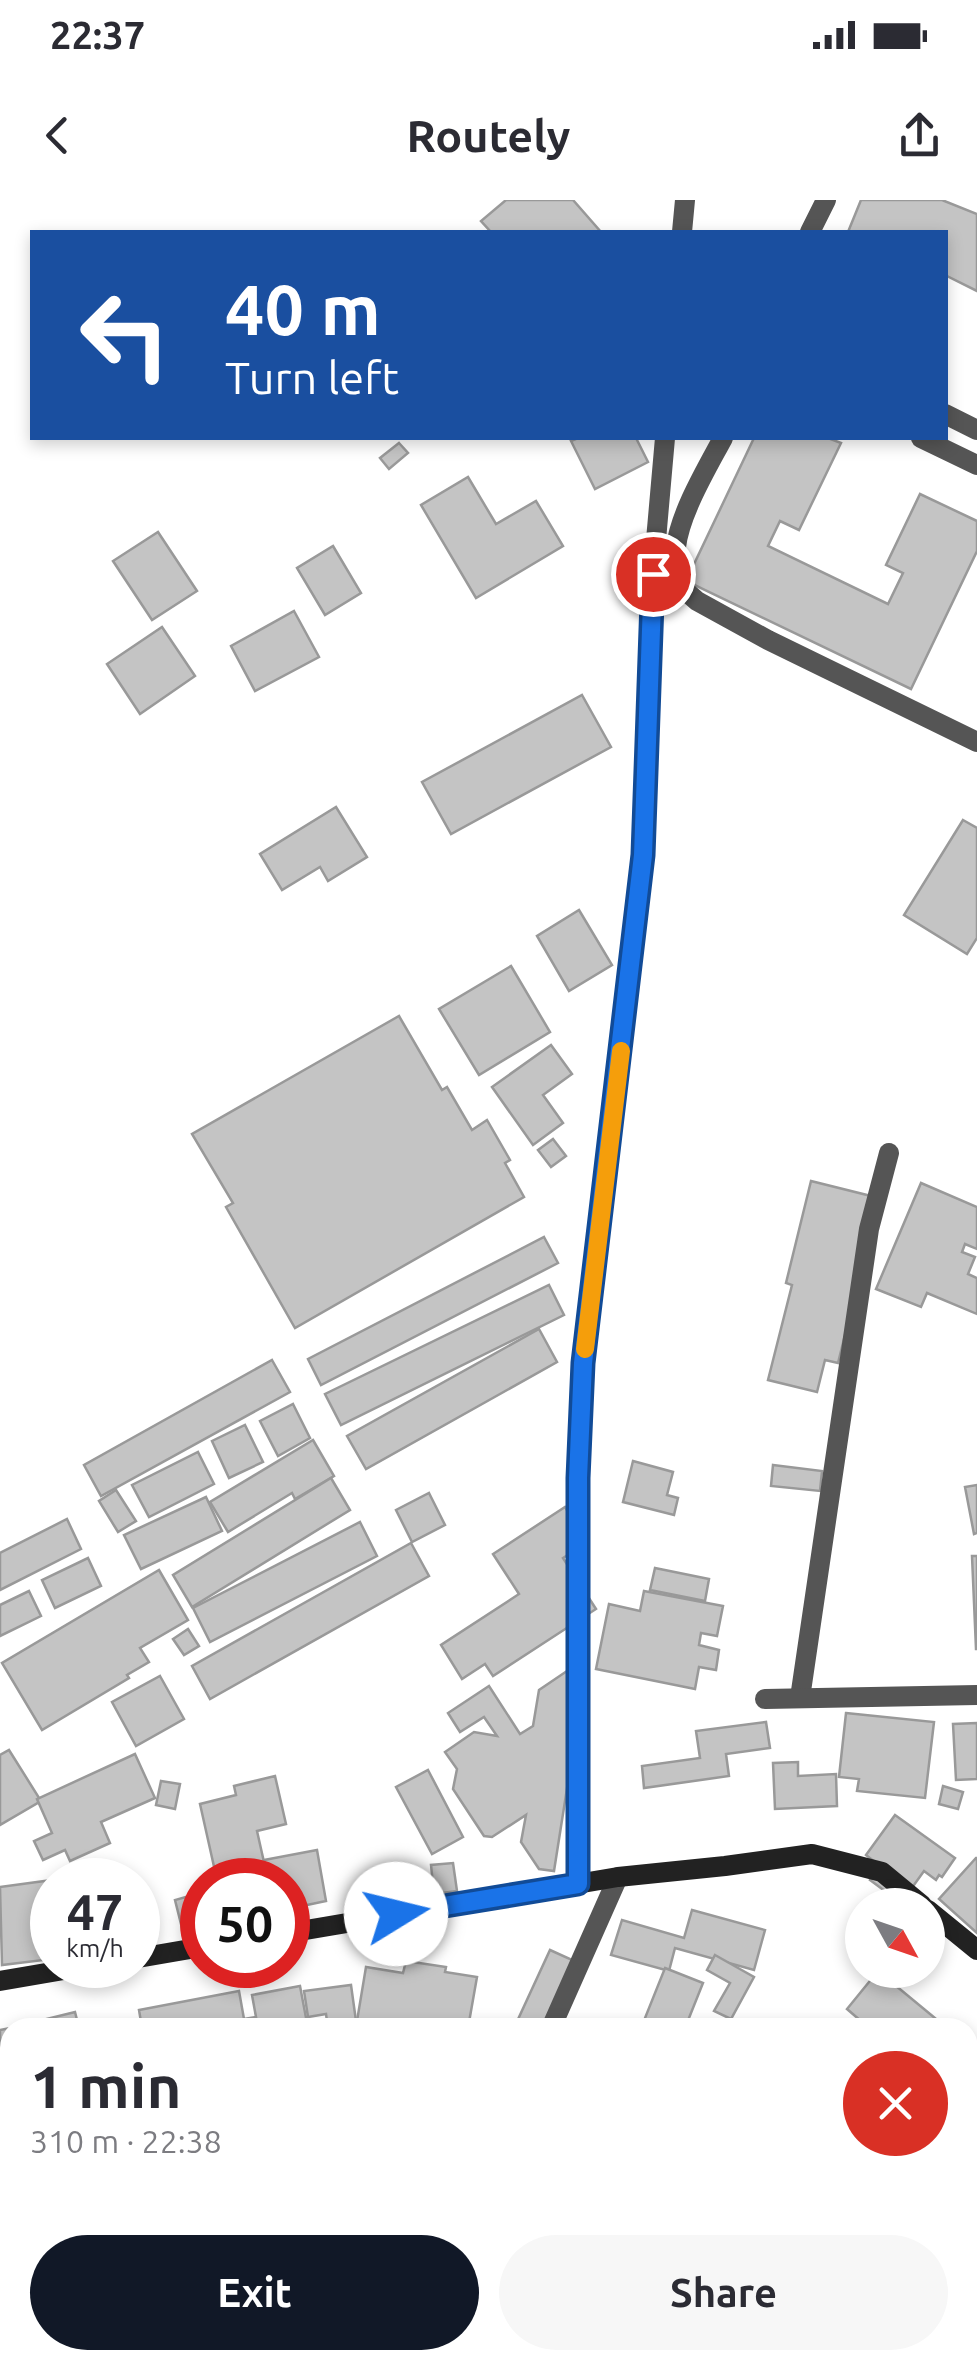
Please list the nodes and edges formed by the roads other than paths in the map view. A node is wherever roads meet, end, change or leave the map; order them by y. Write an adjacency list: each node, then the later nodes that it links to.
1 (684, 200): 3 (street)
2 (826, 200): 4 (street)
3 (682, 230)
4 (811, 230)
5 (948, 416): 6 (street)
6 (977, 430)
7 (664, 440): 17 (street)
8 (721, 440): 11 (street)
9 (925, 440): 10 (street)
10 (977, 465)
11 (977, 742)
12 (888, 1153): 14 (street)
13 (977, 1695): 14 (street)
14 (800, 1698): 15 (street)
15 (765, 1699)
16 (618, 1877): 17 (main road); 18 (main road); 24 (street)
17 (578, 1884): 20 (main road)
18 (902, 1888)
19 (945, 1924): 21 (main road)
20 (310, 1928)
21 (977, 1950)
22 (30, 1975): 23 (main road)
23 (0, 1980)
24 (555, 2018)

